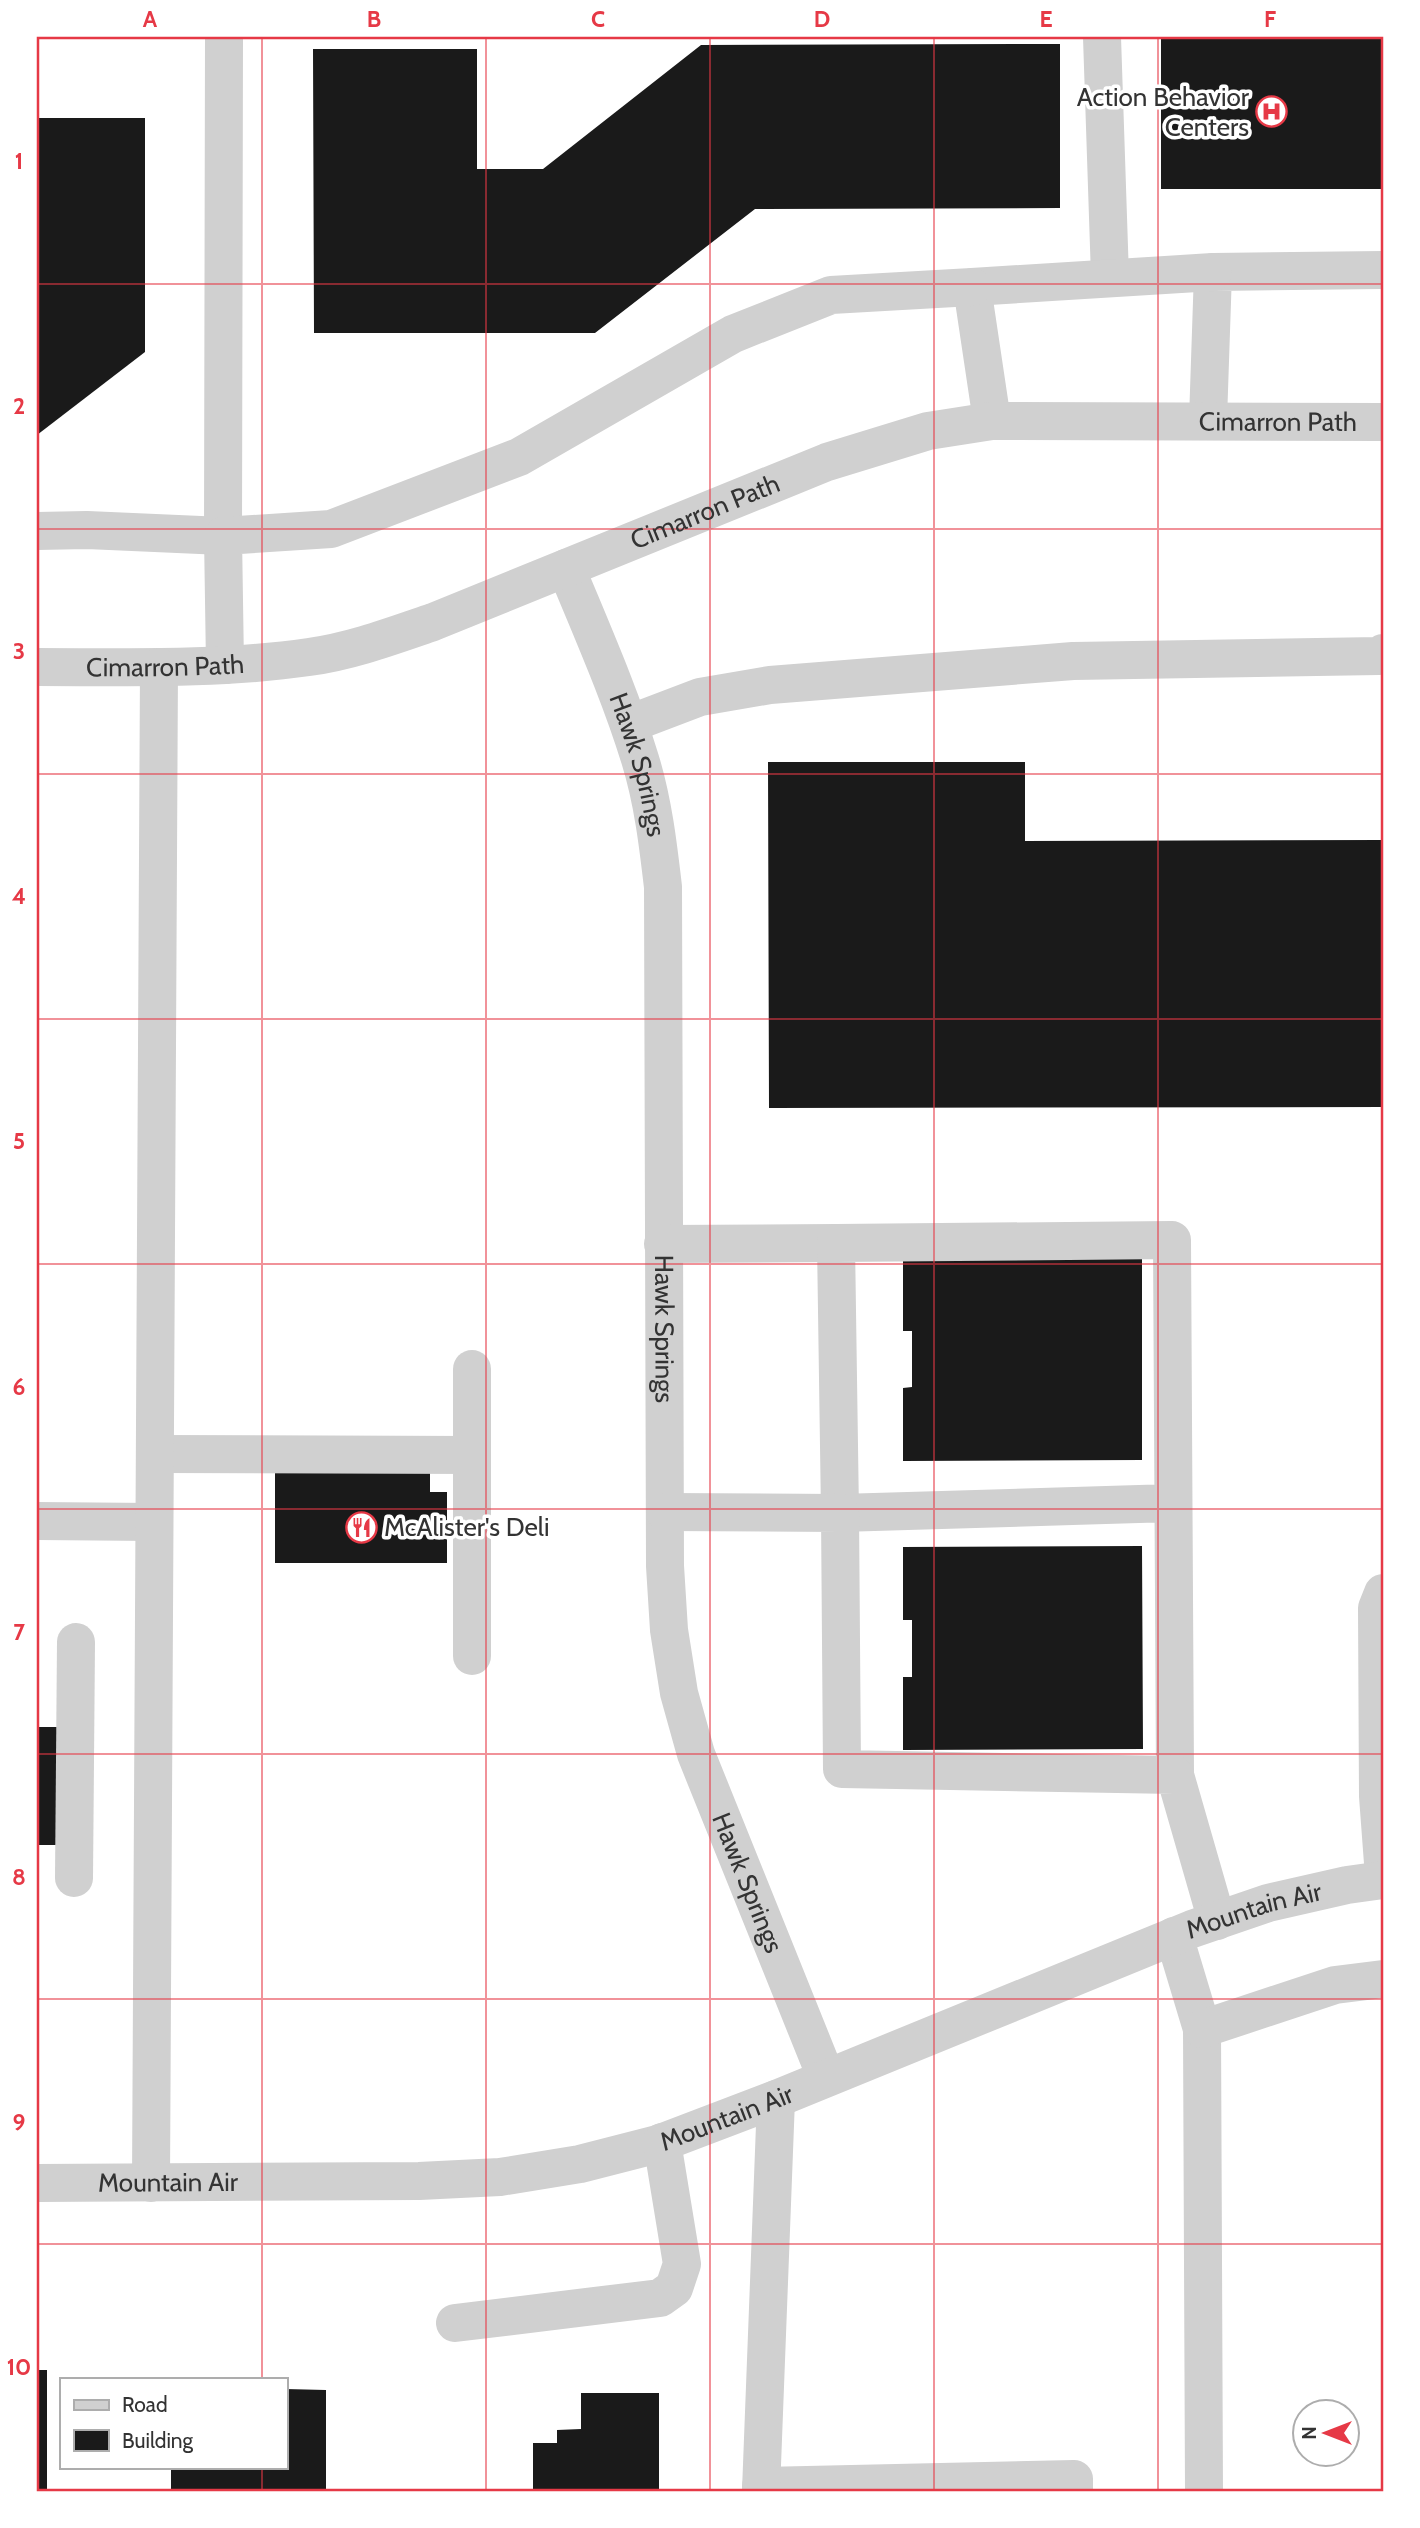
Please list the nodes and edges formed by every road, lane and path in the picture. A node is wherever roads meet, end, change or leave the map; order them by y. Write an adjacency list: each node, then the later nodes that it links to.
1 (224, 37): 11 (street)
2 (1102, 37): 5 (street)
3 (1383, 270): 4 (street)
4 (1213, 272): 5 (street); 7 (street)
5 (1110, 277): 6 (street)
6 (972, 287): 8 (street); 11 (street)
7 (1208, 420): 8 (street, Cimarron Path); 9 (street, Cimarron Path)
8 (992, 421): 12 (street, Cimarron Path)
9 (1383, 422)
10 (37, 531): 11 (street)
11 (223, 536): 14 (street)
12 (566, 568): 14 (street, Cimarron Path); 17 (street, Hawk Springs)
13 (1383, 653): 17 (street)
14 (226, 665): 16 (street, Cimarron Path)
15 (37, 667): 16 (street, Cimarron Path)
16 (159, 667): 21 (street)
17 (629, 724): 19 (street, Hawk Springs)
18 (836, 1243): 19 (street); 23 (street); 25 (street)
19 (663, 1244): 24 (street, Hawk Springs)
20 (472, 1369): 22 (street)
21 (155, 1454): 22 (street); 27 (street)
22 (472, 1455): 30 (street)
23 (1172, 1503): 25 (street); 31 (street)
24 (666, 1512): 25 (street); 39 (street, Hawk Springs)
25 (839, 1513): 31 (street)
26 (37, 1521): 27 (street)
27 (154, 1522): 43 (street)
28 (1383, 1593): 32 (street)
29 (76, 1642): 33 (street)
30 (472, 1656)
31 (1175, 1775): 35 (street)
32 (1383, 1863)
33 (74, 1878)
34 (1383, 1880): 35 (street, Mountain Air)
35 (1217, 1921): 36 (street, Mountain Air)
36 (1174, 1936): 38 (street); 39 (street, Mountain Air)
37 (1383, 1979): 38 (street)
38 (1202, 2029): 47 (street)
39 (826, 2077): 40 (street, Mountain Air)
40 (776, 2099): 41 (street, Mountain Air); 45 (street)
41 (662, 2142): 43 (street, Mountain Air); 44 (street)
42 (37, 2183): 43 (street, Mountain Air)
43 (150, 2183)
44 (455, 2323)
45 (761, 2489): 46 (street)
46 (1074, 2491)
47 (1204, 2491)

